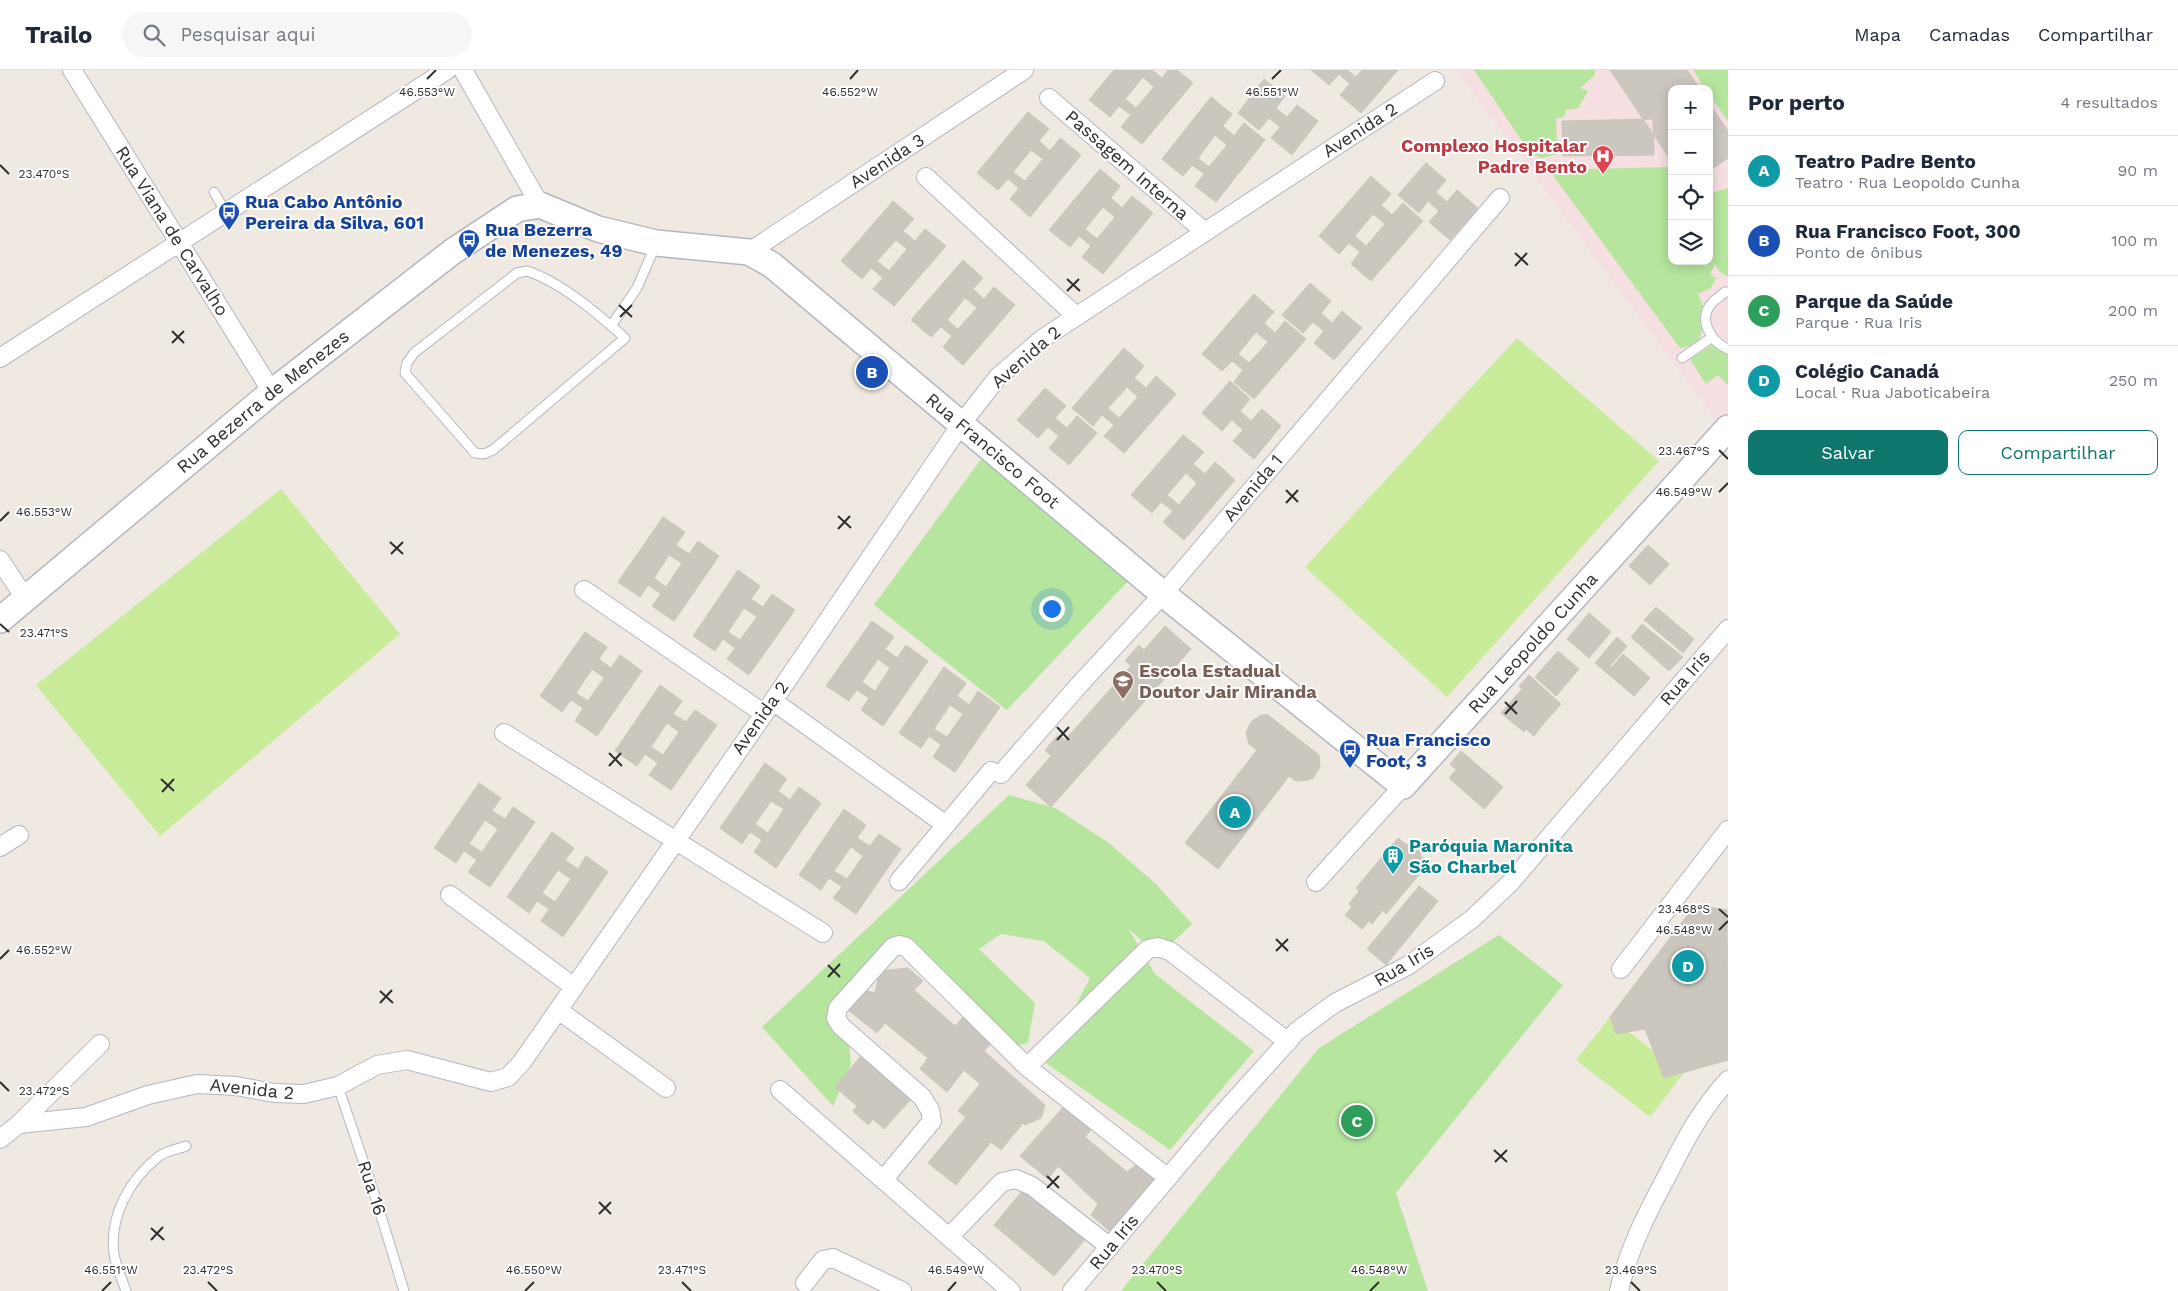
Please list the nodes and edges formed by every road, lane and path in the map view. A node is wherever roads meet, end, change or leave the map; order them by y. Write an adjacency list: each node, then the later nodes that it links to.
1 (72, 70): 13 (street, Rua Viana de Carvalho)
2 (447, 70): 11 (street)
3 (463, 70): 10 (street)
4 (1024, 70): 15 (street, Avenida 3)
5 (1434, 81): 12 (street, Avenida 2)
6 (1049, 98): 12 (street, Passagem Interna)
7 (926, 178): 17 (street)
8 (214, 192): 11 (lane)
9 (1500, 198): 28 (street, Avenida 1)
10 (540, 205): 14 (street, Rua Francisco Foot); 23 (street, Rua Bezerra de Menezes)
11 (226, 213): 13 (street)
12 (1204, 232): 17 (street, Avenida 2)
13 (179, 243): 21 (street); 23 (street, Rua Viana de Carvalho)
14 (656, 243): 15 (street, Rua Francisco Foot); 18 (lane)
15 (749, 252): 24 (street, Rua Francisco Foot)
16 (1728, 292): 19 (lane)
17 (1076, 316): 24 (street, Avenida 2)
18 (611, 326): 18 (lane)
19 (1712, 338): 20 (lane); 22 (lane)
20 (1728, 349)
21 (0, 358)
22 (1682, 358)
23 (272, 392): 29 (street, Rua Bezerra de Menezes)
24 (962, 423): 28 (street, Rua Francisco Foot); 32 (street, Avenida 2)
25 (1728, 428): 34 (street, Rua Leopoldo Cunha)
26 (0, 560): 29 (street)
27 (584, 590): 32 (street)
28 (1163, 594): 34 (street, Rua Francisco Foot); 35 (street, Avenida 1)
29 (24, 598): 30 (street, Rua Bezerra de Menezes)
30 (0, 620)
31 (1728, 629): 47 (street, Rua Iris)
32 (768, 707): 35 (street); 38 (street, Avenida 2)
33 (504, 733): 38 (street)
34 (1403, 786): 41 (street, Rua Leopoldo Cunha)
35 (946, 825): 40 (street, Avenida 1)
36 (1728, 830): 44 (street)
37 (19, 835): 39 (street)
38 (675, 841): 43 (street); 45 (street, Avenida 2)
39 (0, 847)
40 (900, 881)
41 (1316, 882)
42 (450, 895): 45 (street)
43 (823, 933)
44 (1621, 969)
45 (574, 987): 46 (street, Avenida 2)
46 (558, 1010): 51 (street, Avenida 2); 52 (street)
47 (1288, 1042): 49 (street); 57 (street, Rua Iris)
48 (100, 1044): 54 (street)
49 (1027, 1067): 57 (street); 58 (street)
50 (1728, 1080): 67 (street)
51 (338, 1086): 54 (street, Avenida 2); 63 (lane, Rua 16)
52 (666, 1088)
53 (780, 1090): 58 (street)
54 (19, 1124): 55 (street)
55 (0, 1140)
56 (186, 1146): 62 (lane)
57 (1168, 1178): 60 (street, Rua Iris)
58 (883, 1180): 59 (street)
59 (950, 1237): 60 (street); 65 (street)
60 (1110, 1246): 66 (street, Rua Iris)
61 (805, 1282): 64 (street)
62 (126, 1291)
63 (404, 1291)
64 (902, 1291)
65 (1011, 1291)
66 (1072, 1291)
67 (1619, 1291)

